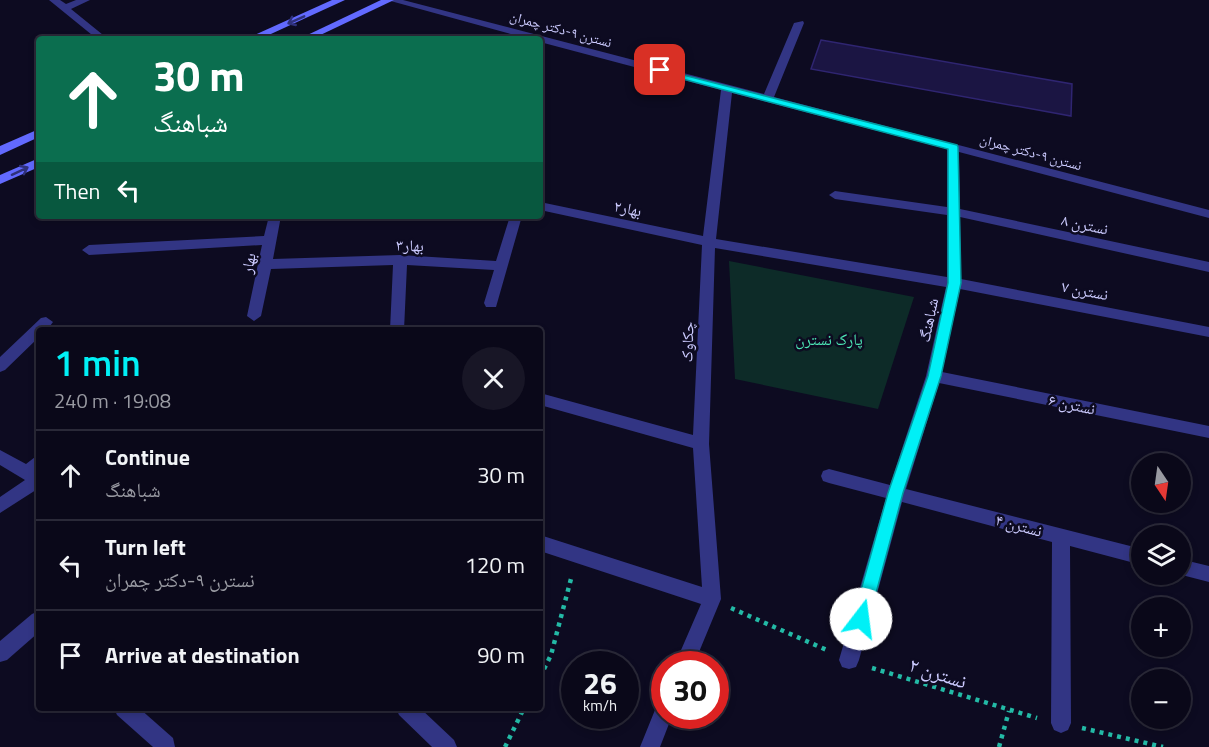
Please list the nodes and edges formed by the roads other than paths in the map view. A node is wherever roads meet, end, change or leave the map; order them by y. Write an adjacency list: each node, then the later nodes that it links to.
1 (54, 0): 5 (street)
2 (86, 0): 5 (street)
3 (340, 0): 8 (main road, one-way to 8)
4 (390, 0): 9 (main road); 10 (street, نسترن ۹-دکتر چمران)
5 (65, 8): 7 (street)
6 (799, 23): 13 (street)
7 (99, 36)
8 (258, 36)
9 (311, 36)
10 (528, 36)
11 (543, 40): 12 (street, نسترن ۹-دکتر چمران)
12 (727, 88): 13 (street, نسترن ۹-دکتر چمران); 26 (street, چکاوک)
13 (768, 98): 15 (street, نسترن ۹-دکتر چمران)
14 (36, 134): 16 (main road)
15 (953, 147): 21 (street, شباهنگ); 22 (street, نسترن ۹-دکتر چمران)
16 (0, 151)
17 (36, 163): 18 (main road, one-way to 17)
18 (0, 180)
19 (835, 195): 21 (street, نسترن ۸)
20 (543, 207): 26 (street, بهار۲)
21 (955, 212): 31 (street, نسترن ۸); 32 (street, شباهنگ)
22 (1209, 214)
23 (274, 219): 25 (street, بهار)
24 (515, 219): 30 (street)
25 (270, 240): 27 (street); 29 (street, بهار)
26 (709, 242): 32 (street, بهار۲); 44 (street, چکاوک)
27 (89, 250)
28 (400, 260): 29 (street, بهار۳); 30 (street, بهار۳); 37 (street)
29 (265, 264): 34 (street, بهار)
30 (501, 266): 33 (street)
31 (1209, 267)
32 (954, 283): 39 (street, نسترن ۷); 41 (street, شباهنگ)
33 (491, 303)
34 (254, 316)
35 (46, 322): 36 (street)
36 (41, 327)
37 (397, 327)
38 (36, 332): 40 (street)
39 (1209, 332)
40 (0, 366)
41 (934, 376): 43 (street, نسترن ۶); 48 (street, شباهنگ)
42 (543, 400): 44 (street)
43 (1209, 432)
44 (700, 444): 55 (street, چکاوک)
45 (0, 457): 46 (street)
46 (36, 473): 49 (street)
47 (829, 476): 48 (street, نسترن ۴)
48 (896, 493): 50 (street, نسترن ۴); 59 (street, شباهنگ)
49 (0, 506)
50 (1061, 536): 52 (street, نسترن ۴); 62 (street)
51 (543, 544): 55 (street)
52 (1131, 554)
53 (1191, 570): 54 (street)
54 (1209, 574)
55 (712, 599): 57 (street)
56 (36, 623): 58 (street)
57 (690, 651)
58 (0, 653)
59 (849, 660)
60 (127, 711): 64 (street)
61 (409, 711): 65 (street)
62 (1061, 723)
63 (657, 729): 66 (street)
64 (164, 747)
65 (447, 747)
66 (650, 747)

